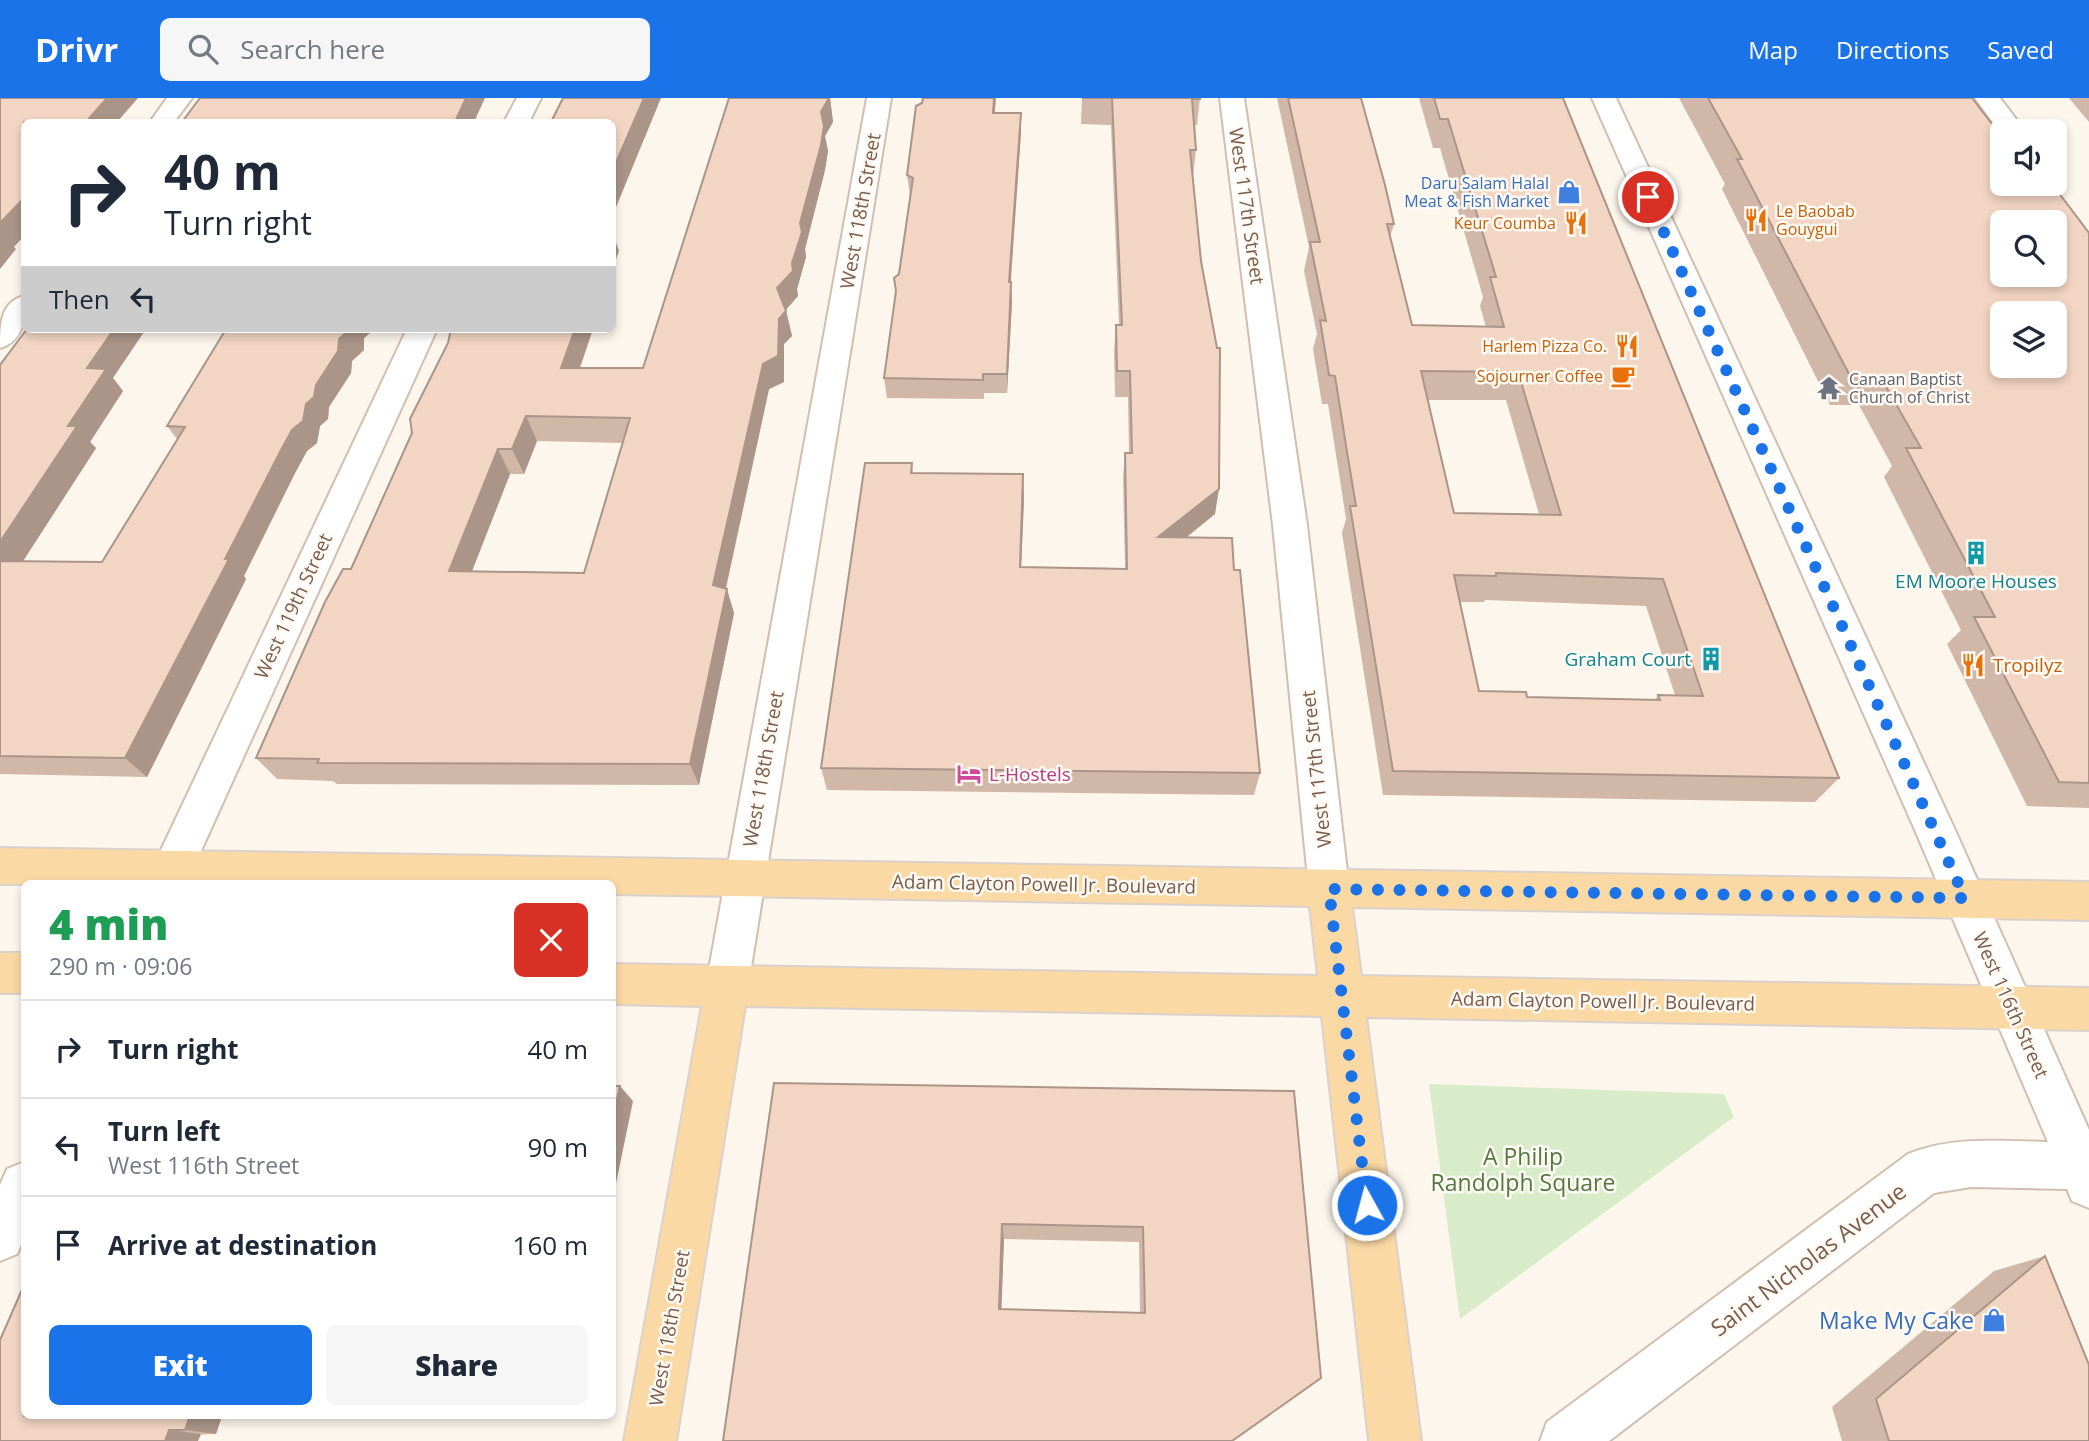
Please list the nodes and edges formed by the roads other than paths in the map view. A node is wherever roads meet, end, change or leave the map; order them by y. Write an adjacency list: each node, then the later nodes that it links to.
1 (180, 98): 7 (street)
2 (529, 98): 8 (street)
3 (879, 98): 15 (street, West 118th Street)
4 (1232, 98): 16 (street, West 117th Street)
5 (1604, 98): 17 (street, West 116th Street)
6 (1987, 98): 9 (street)
7 (164, 119)
8 (518, 119)
9 (2003, 119)
10 (21, 309): 12 (street)
11 (420, 333): 14 (street, West 119th Street)
12 (0, 338)
13 (0, 866): 14 (main road, Adam Clayton Powell Jr. Boulevard)
14 (169, 876): 15 (main road, Adam Clayton Powell Jr. Boulevard)
15 (744, 878): 16 (main road, Adam Clayton Powell Jr. Boulevard); 22 (street, West 118th Street)
16 (1329, 889): 17 (main road, Adam Clayton Powell Jr. Boulevard); 23 (main road, West 117th Street)
17 (1965, 898): 18 (main road, Adam Clayton Powell Jr. Boulevard); 24 (street, West 116th Street)
18 (2089, 901)
19 (0, 973): 20 (main road)
20 (21, 974)
21 (616, 984): 22 (main road, Adam Clayton Powell Jr. Boulevard)
22 (727, 986): 23 (main road, Adam Clayton Powell Jr. Boulevard); 29 (main road, West 118th Street)
23 (1342, 997): 24 (main road, Adam Clayton Powell Jr. Boulevard); 30 (main road, West 117th Street)
24 (2012, 1008): 25 (main road, Adam Clayton Powell Jr. Boulevard); 26 (street, West 116th Street)
25 (2089, 1009)
26 (2085, 1175): 31 (street, Saint Nicholas Avenue)
27 (21, 1192): 28 (street)
28 (0, 1237)
29 (650, 1441)
30 (1395, 1441)
31 (1566, 1441)

